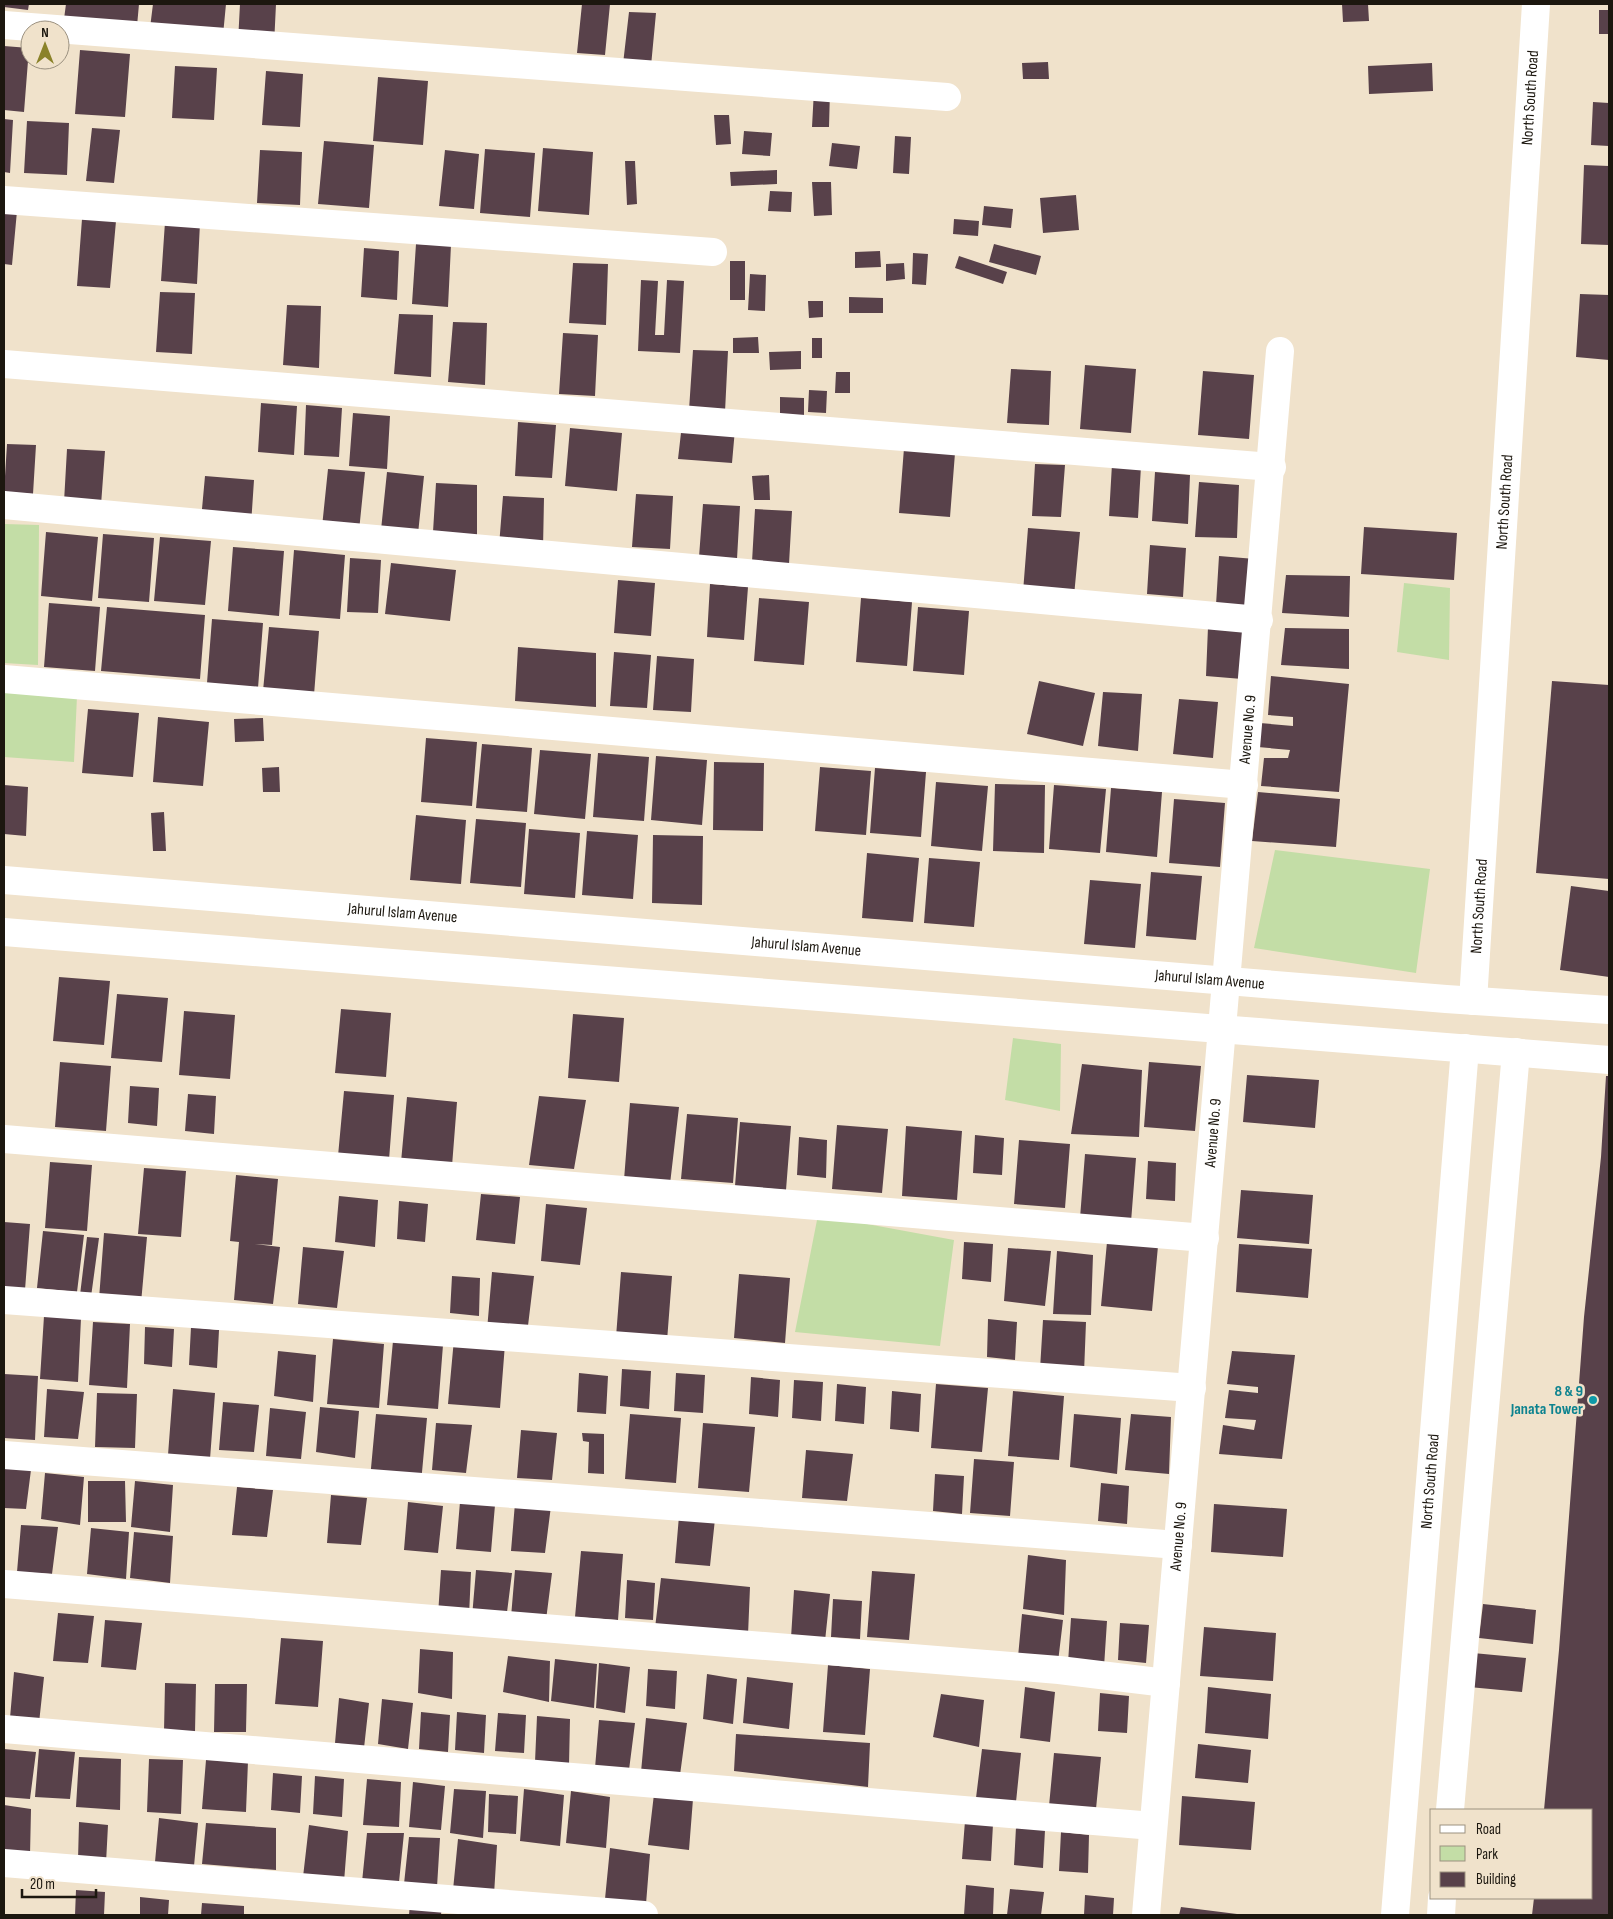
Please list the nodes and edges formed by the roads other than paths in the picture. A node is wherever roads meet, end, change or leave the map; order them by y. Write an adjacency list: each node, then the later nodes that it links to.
1 (1536, 4): 16 (street, North South Road)
2 (4, 26): 3 (street)
3 (947, 97)
4 (4, 200): 5 (street)
5 (713, 252)
6 (1280, 352): 8 (street, Avenue No. 9)
7 (4, 364): 8 (street)
8 (1272, 467): 10 (street, Avenue No. 9)
9 (4, 505): 10 (street)
10 (1259, 620): 12 (street, Avenue No. 9)
11 (4, 679): 12 (street)
12 (1244, 785): 15 (street, Avenue No. 9)
13 (4, 880): 15 (street, Jahurul Islam Avenue)
14 (4, 932): 18 (street)
15 (1227, 981): 16 (street, Jahurul Islam Avenue); 18 (street, Avenue No. 9)
16 (1473, 1001): 17 (street, Jahurul Islam Avenue)
17 (1609, 1010)
18 (1223, 1031): 19 (street); 23 (street, Avenue No. 9)
19 (1466, 1048): 20 (street); 37 (street, North South Road)
20 (1516, 1052): 21 (street); 31 (street)
21 (1609, 1060)
22 (4, 1139): 23 (street)
23 (1205, 1238): 25 (street, Avenue No. 9)
24 (4, 1300): 25 (street)
25 (1192, 1388): 27 (street, Avenue No. 9)
26 (4, 1455): 27 (street)
27 (1178, 1545): 29 (street, Avenue No. 9)
28 (4, 1584): 29 (street)
29 (1166, 1683): 32 (street, Avenue No. 9)
30 (4, 1730): 32 (street)
31 (1450, 1809)
32 (1154, 1826): 36 (street, Avenue No. 9)
33 (4, 1863): 35 (street)
34 (1442, 1899): 38 (street)
35 (644, 1915)
36 (1146, 1915)
37 (1395, 1915)
38 (1441, 1915)

